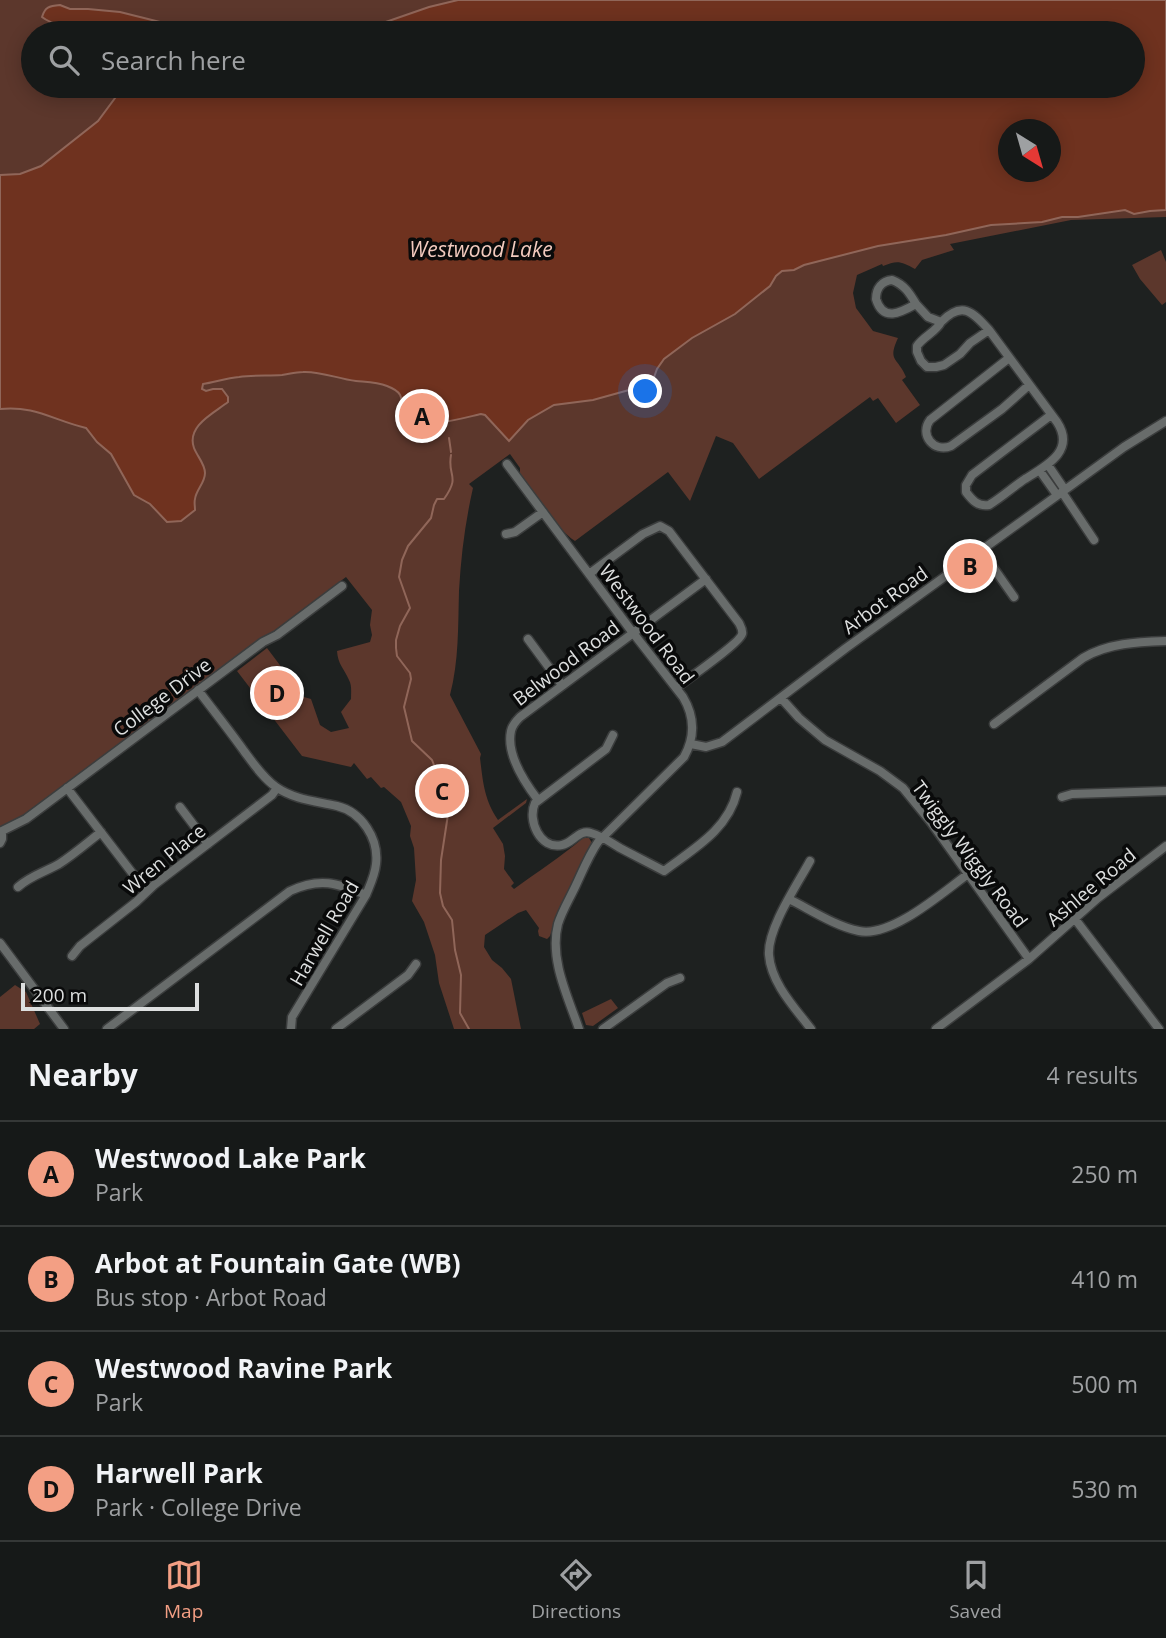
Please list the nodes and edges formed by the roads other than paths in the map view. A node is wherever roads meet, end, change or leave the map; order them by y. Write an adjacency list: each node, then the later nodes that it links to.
1 (916, 304): 1 (street); 2 (street)
2 (941, 322): 3 (street); 3 (street)
3 (989, 330): 4 (street)
4 (1009, 358): 5 (street); 5 (street)
5 (1029, 385): 6 (street)
6 (1051, 415): 9 (street); 10 (street)
7 (1166, 421): 11 (street, Arbot Road)
8 (507, 464): 12 (street, Westwood Road)
9 (1048, 465): 10 (street); 11 (street)
10 (1040, 471): 11 (street)
11 (1061, 492): 14 (street); 15 (street, Arbot Road)
12 (543, 512): 13 (street); 16 (street, Westwood Road)
13 (506, 534)
14 (1094, 540)
15 (981, 550): 19 (street); 26 (street, Arbot Road)
16 (589, 574): 17 (street); 20 (street, Westwood Road)
17 (706, 579): 20 (street, Belwood Road); 24 (street)
18 (342, 586): 25 (street, College Drive)
19 (1014, 597)
20 (633, 633): 23 (street, Belwood Road); 24 (street, Westwood Road)
21 (528, 639): 23 (street)
22 (1166, 641): 27 (street)
23 (562, 685): 35 (street, Belwood Road)
24 (676, 688): 29 (street, Westwood Road)
25 (198, 690): 30 (street, College Drive); 31 (street, Harwell Road)
26 (781, 698): 29 (street, Arbot Road); 44 (street, Twiggly Wiggly Road)
27 (994, 724)
28 (612, 735): 35 (street)
29 (691, 744): 39 (street)
30 (67, 788): 37 (street, College Drive); 38 (street)
31 (277, 788): 41 (street, Wren Place); 47 (street, Harwell Road)
32 (1166, 791): 34 (street)
33 (737, 792): 39 (street)
34 (1062, 797)
35 (538, 800): 39 (street)
36 (180, 807): 41 (street)
37 (1, 832): 40 (street)
38 (101, 832): 45 (street); 46 (street)
39 (602, 837): 59 (street)
40 (0, 843)
41 (208, 844): 46 (street, Wren Place)
42 (1166, 846): 49 (street, Ashlee Road)
43 (810, 861): 48 (street)
44 (968, 874): 48 (street); 52 (street, Twiggly Wiggly Road)
45 (19, 887)
46 (146, 891): 51 (street, Wren Place)
47 (366, 895): 56 (street); 57 (street, Harwell Road)
48 (789, 899): 61 (street)
49 (1075, 919): 52 (street, Ashlee Road); 63 (street)
50 (0, 943): 55 (street)
51 (72, 956)
52 (1029, 960): 62 (street, Ashlee Road)
53 (416, 964): 58 (street)
54 (680, 978): 60 (street)
55 (64, 1029)
56 (107, 1029)
57 (291, 1029)
58 (336, 1029)
59 (579, 1029)
60 (603, 1029)
61 (811, 1029)
62 (936, 1029)
63 (1159, 1029)

